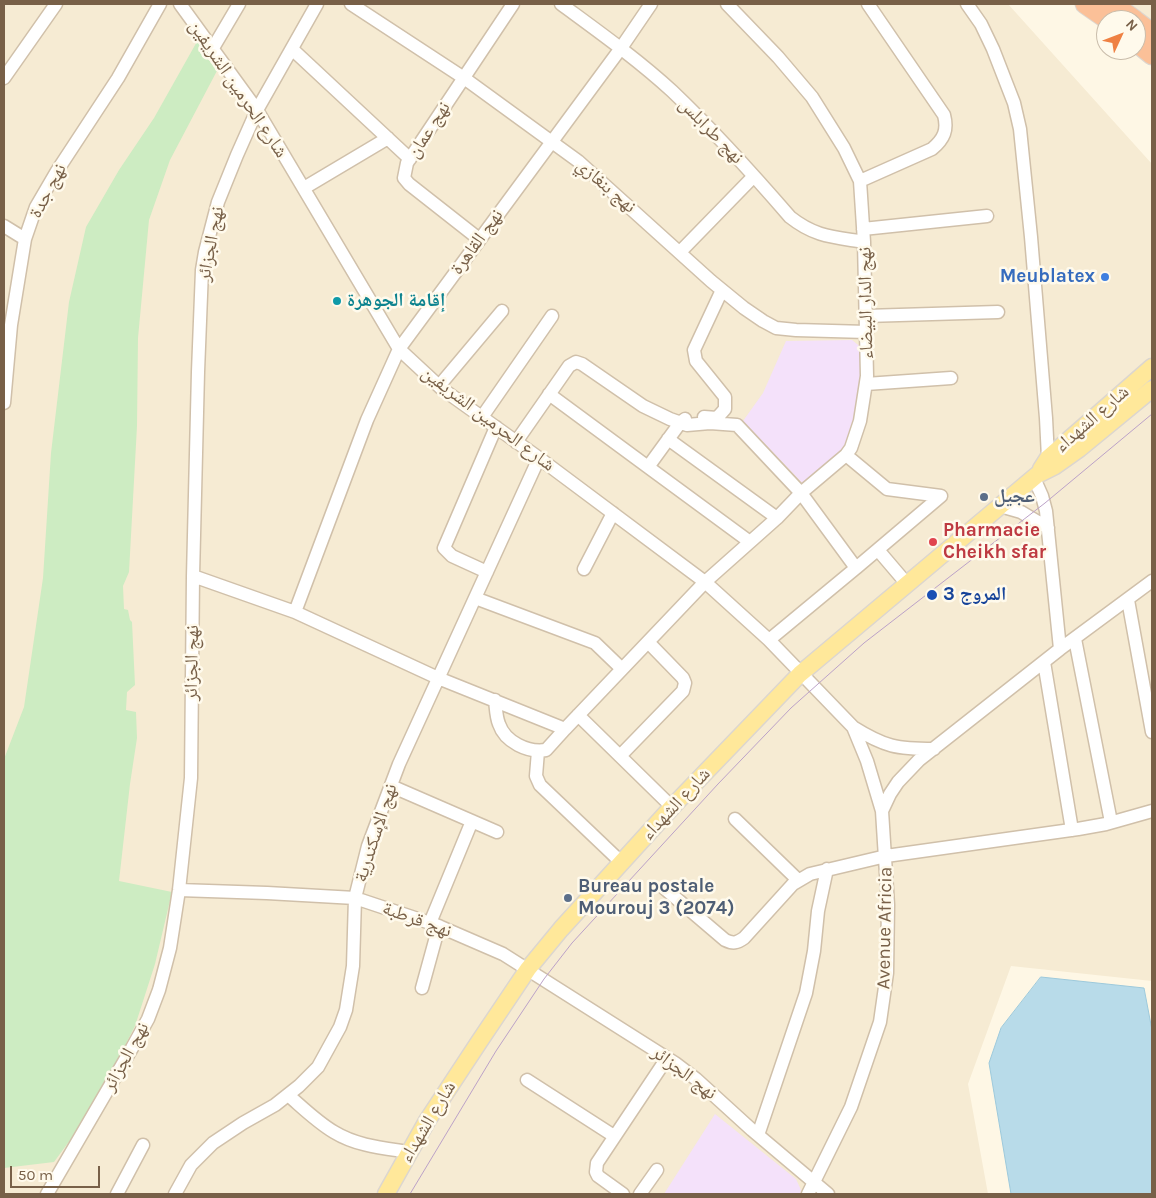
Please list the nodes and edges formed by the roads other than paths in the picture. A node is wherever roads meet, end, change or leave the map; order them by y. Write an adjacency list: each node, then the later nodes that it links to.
1 (56, 4): 18 (street)
2 (160, 4): 30 (street, نهج جدة)
3 (180, 4): 15 (street, شارع الحرمين الشريفين)
4 (239, 4): 15 (street)
5 (317, 4): 17 (street, نهج الجزائر)
6 (351, 4): 19 (street, نهج بنغازي)
7 (513, 4): 19 (street, نهج عمان)
8 (561, 4): 16 (street, نهج طرابلس)
9 (651, 4): 16 (street, نهج القاهرة)
10 (727, 4): 25 (street, نهج الدار البيضاء)
11 (868, 4): 25 (street)
12 (967, 4): 54 (street)
13 (1085, 4): 14 (highway)
14 (1096, 12)
15 (213, 48): 20 (street, شارع الحرمين الشريفين)
16 (621, 48): 22 (street, نهج القاهرة); 24 (street, نهج طرابلس)
17 (292, 49): 20 (street, نهج الجزائر); 21 (street)
18 (4, 78)
19 (464, 78): 22 (street, نهج بنغازي); 23 (street, نهج عمان)
20 (257, 110): 26 (street, شارع الحرمين الشريفين); 67 (street, نهج الجزائر)
21 (388, 138): 23 (street); 26 (street)
22 (551, 141): 31 (street, نهج القاهرة); 32 (street, نهج بنغازي)
23 (410, 159): 31 (street, نهج عمان)
24 (754, 176): 29 (street, نهج طرابلس); 32 (street)
25 (860, 181): 29 (street, نهج الدار البيضاء)
26 (304, 188): 39 (street, شارع الحرمين الشريفين)
27 (986, 216): 29 (street, نهج طرابلس)
28 (4, 226): 30 (street)
29 (864, 235): 37 (street, نهج الدار البيضاء)
30 (25, 239): 46 (street, نهج جدة)
31 (479, 239): 39 (street, نهج القاهرة)
32 (680, 252): 33 (street, نهج بنغازي)
33 (722, 290): 38 (street, نهج بنغازي); 48 (street)
34 (502, 311): 43 (street)
35 (998, 312): 37 (street)
36 (552, 316): 47 (street)
37 (866, 316): 38 (street, نهج الدار البيضاء)
38 (867, 332): 42 (street, نهج الدار البيضاء)
39 (398, 349): 43 (street, شارع الحرمين الشريفين); 73 (street, نهج القاهرة)
40 (1152, 367): 54 (main road, شارع الشهداء)
41 (951, 378): 42 (street)
42 (866, 384): 52 (street, نهج الدار البيضاء)
43 (439, 386): 47 (street, شارع الحرمين الشريفين)
44 (1152, 389): 54 (main road, شارع الشهداء)
45 (549, 394): 48 (street); 51 (street); 55 (street)
46 (4, 403)
47 (482, 417): 49 (street, شارع الحرمين الشريفين)
48 (680, 423): 50 (street); 57 (street)
49 (496, 427): 51 (street, شارع الحرمين الشريفين); 66 (street)
50 (668, 439): 55 (street); 60 (street)
51 (516, 442): 53 (street, شارع الحرمين الشريفين)
52 (846, 455): 57 (street, نهج الدار البيضاء); 63 (street)
53 (539, 458): 59 (street, شارع الحرمين الشريفين); 66 (street, نهج الإسكندرية)
54 (1052, 462): 56 (main road, شارع الشهداء)
55 (648, 467): 62 (street)
56 (1035, 477): 58 (main road, شارع الشهداء); 61 (street)
57 (801, 493): 60 (street, نهج الدار البيضاء); 64 (street)
58 (1000, 506): 61 (street); 70 (main road, شارع الشهداء)
59 (613, 513): 65 (street); 69 (street, شارع الحرمين الشريفين)
60 (777, 518): 62 (street, نهج الدار البيضاء)
61 (1048, 528): 77 (street)
62 (750, 542): 69 (street, نهج الدار البيضاء)
63 (878, 550): 64 (street); 70 (street)
64 (856, 568): 75 (street)
65 (584, 569)
66 (486, 572): 71 (street, نهج الإسكندرية)
67 (193, 576): 73 (street); 104 (street, نهج الجزائر)
68 (1152, 581): 72 (street)
69 (705, 582): 75 (street, شارع الحرمين الشريفين); 76 (street, نهج الدار البيضاء)
70 (907, 584): 80 (main road, شارع الشهداء)
71 (475, 598): 79 (street); 81 (street, نهج الإسكندرية)
72 (1128, 600): 74 (street); 86 (street)
73 (294, 612): 81 (street)
74 (1075, 639): 77 (street); 96 (street)
75 (769, 640): 80 (street, شارع الحرمين الشريفين)
76 (648, 642): 79 (street, نهج الدار البيضاء); 89 (street)
77 (1060, 649): 78 (street)
78 (1044, 662): 87 (street); 97 (street)
79 (622, 669): 83 (street, نهج الدار البيضاء)
80 (800, 674): 84 (street, Avenue Africia); 91 (main road, شارع الشهداء)
81 (438, 678): 82 (street); 90 (street, نهج الإسكندرية)
82 (495, 700): 85 (street); 88 (street)
83 (578, 715): 85 (street, نهج الدار البيضاء); 89 (street)
84 (853, 728): 87 (street); 92 (street, Avenue Africia)
85 (565, 729): 88 (street, نهج الدار البيضاء)
86 (1152, 732)
87 (934, 749): 92 (street)
88 (538, 751): 100 (street)
89 (620, 756): 91 (street)
90 (391, 786): 95 (street); 105 (street, نهج الإسكندرية)
91 (672, 807): 100 (main road, شارع الشهداء)
92 (882, 811): 99 (street, Avenue Africia)
93 (1152, 811): 96 (street)
94 (735, 819): 102 (street)
95 (472, 821): 98 (street); 106 (street)
96 (1111, 822): 97 (street)
97 (1072, 830): 99 (street)
98 (497, 832)
99 (886, 856): 101 (street); 117 (street, Avenue Africia)
100 (622, 863): 107 (main road, شارع الشهداء)
101 (827, 869): 102 (street); 112 (street)
102 (798, 880): 103 (street)
103 (664, 888)
104 (179, 890): 105 (street, نهج قرطبة); 118 (street, نهج الجزائر)
105 (355, 898): 106 (street, نهج قرطبة); 111 (street, نهج الإسكندرية)
106 (434, 924): 107 (street, نهج قرطبة); 108 (street)
107 (528, 969): 109 (street, نهج الجزائر); 115 (main road, شارع الشهداء)
108 (422, 988)
109 (667, 1058): 112 (street, نهج الجزائر); 113 (street)
110 (527, 1080): 113 (street)
111 (288, 1095): 115 (street); 120 (street, نهج الإسكندرية)
112 (758, 1135): 117 (street, نهج الجزائر)
113 (614, 1136): 122 (street)
114 (143, 1145): 119 (street)
115 (409, 1152): 121 (main road, شارع الشهداء)
116 (657, 1170): 123 (street)
117 (815, 1183): 124 (street, Avenue Africia); 125 (street, نهج الجزائر)
118 (47, 1194)
119 (117, 1194)
120 (176, 1194)
121 (386, 1194)
122 (623, 1194)
123 (640, 1194)
124 (808, 1194)
125 (828, 1194)

